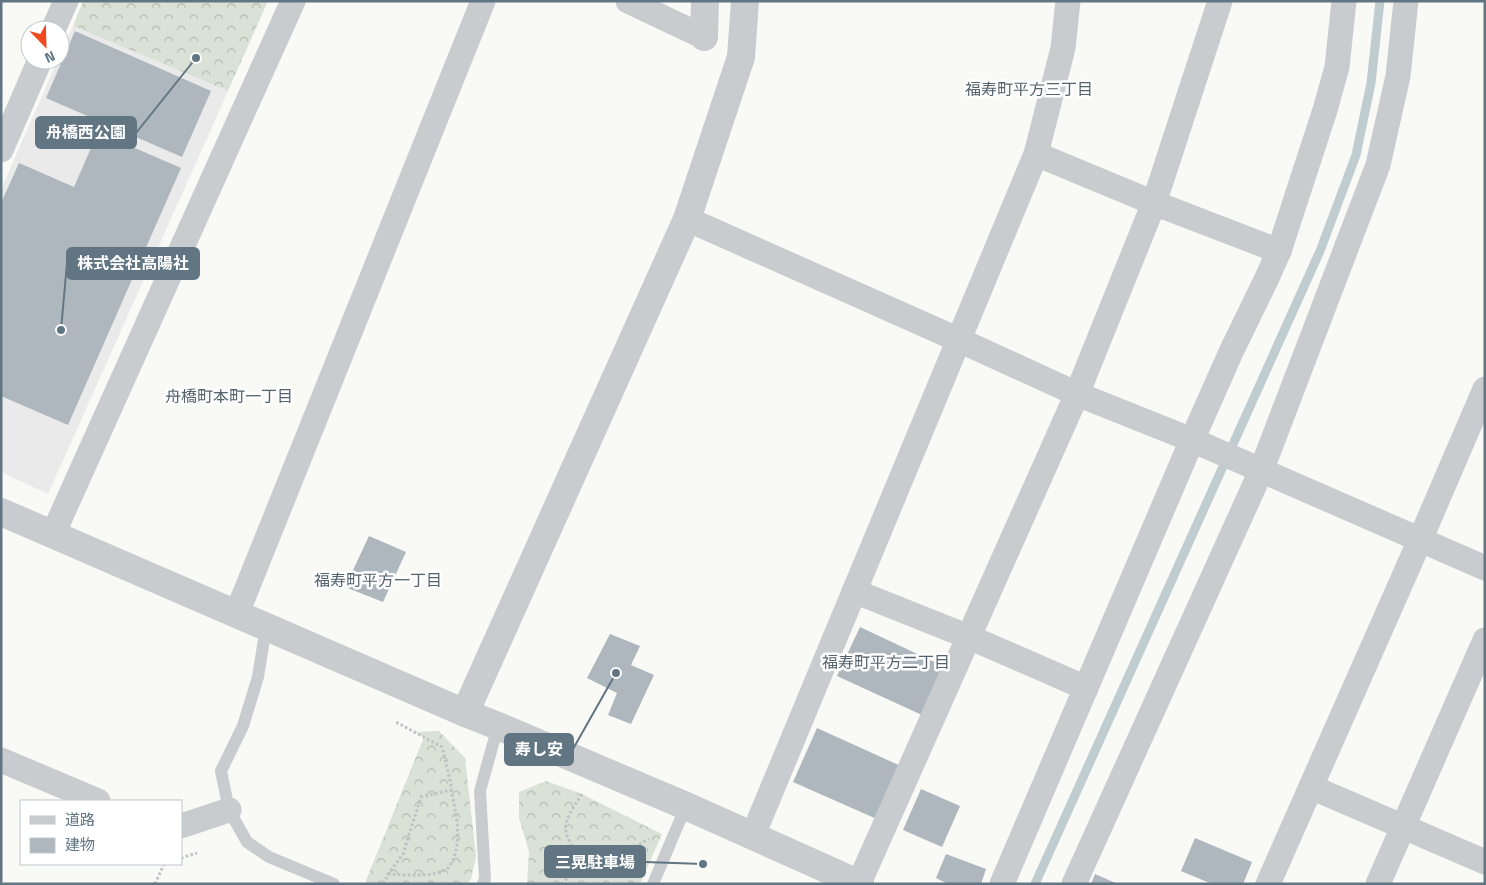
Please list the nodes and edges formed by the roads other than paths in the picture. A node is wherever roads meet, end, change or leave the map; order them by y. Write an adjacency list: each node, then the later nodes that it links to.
1 (66, 1): 11 (street)
2 (292, 1): 25 (street)
3 (483, 1): 29 (street)
4 (628, 1): 12 (street)
5 (704, 1): 12 (street)
6 (744, 1): 17 (street)
7 (1068, 1): 15 (street)
8 (1220, 1): 16 (street)
9 (1344, 1): 18 (street)
10 (1406, 1): 23 (street)
11 (57, 20)
12 (704, 37)
13 (36, 70): 14 (street)
14 (1, 150)
15 (1036, 154): 16 (street); 19 (street)
16 (1154, 203): 18 (street); 21 (street)
17 (687, 219): 19 (street); 34 (street)
18 (1278, 251): 22 (street)
19 (959, 340): 21 (street); 28 (street)
20 (1485, 389): 26 (street)
21 (1077, 394): 22 (street); 31 (street)
22 (1199, 443): 23 (street); 33 (street)
23 (1252, 467): 26 (street); 50 (street)
24 (1, 512): 25 (street)
25 (53, 534): 29 (street)
26 (1420, 540): 27 (street); 37 (street)
27 (1485, 568)
28 (854, 591): 31 (street); 43 (street)
29 (237, 613): 30 (street)
30 (266, 627): 34 (street); 40 (lane)
31 (968, 637): 33 (street); 48 (street)
32 (1485, 640): 42 (street)
33 (1086, 688): 49 (street)
34 (465, 713): 35 (street)
35 (498, 726): 39 (street); 46 (lane)
36 (1, 760): 38 (street)
37 (1311, 788): 42 (street); 51 (street)
38 (96, 800)
39 (686, 806): 43 (street); 47 (lane)
40 (229, 810): 41 (street); 45 (lane)
41 (182, 826)
42 (1403, 827): 44 (street); 52 (street)
43 (753, 836): 48 (street)
44 (1485, 862)
45 (334, 884)
46 (483, 884)
47 (653, 884)
48 (860, 884)
49 (1002, 884)
50 (1074, 884)
51 (1268, 884)
52 (1378, 884)

